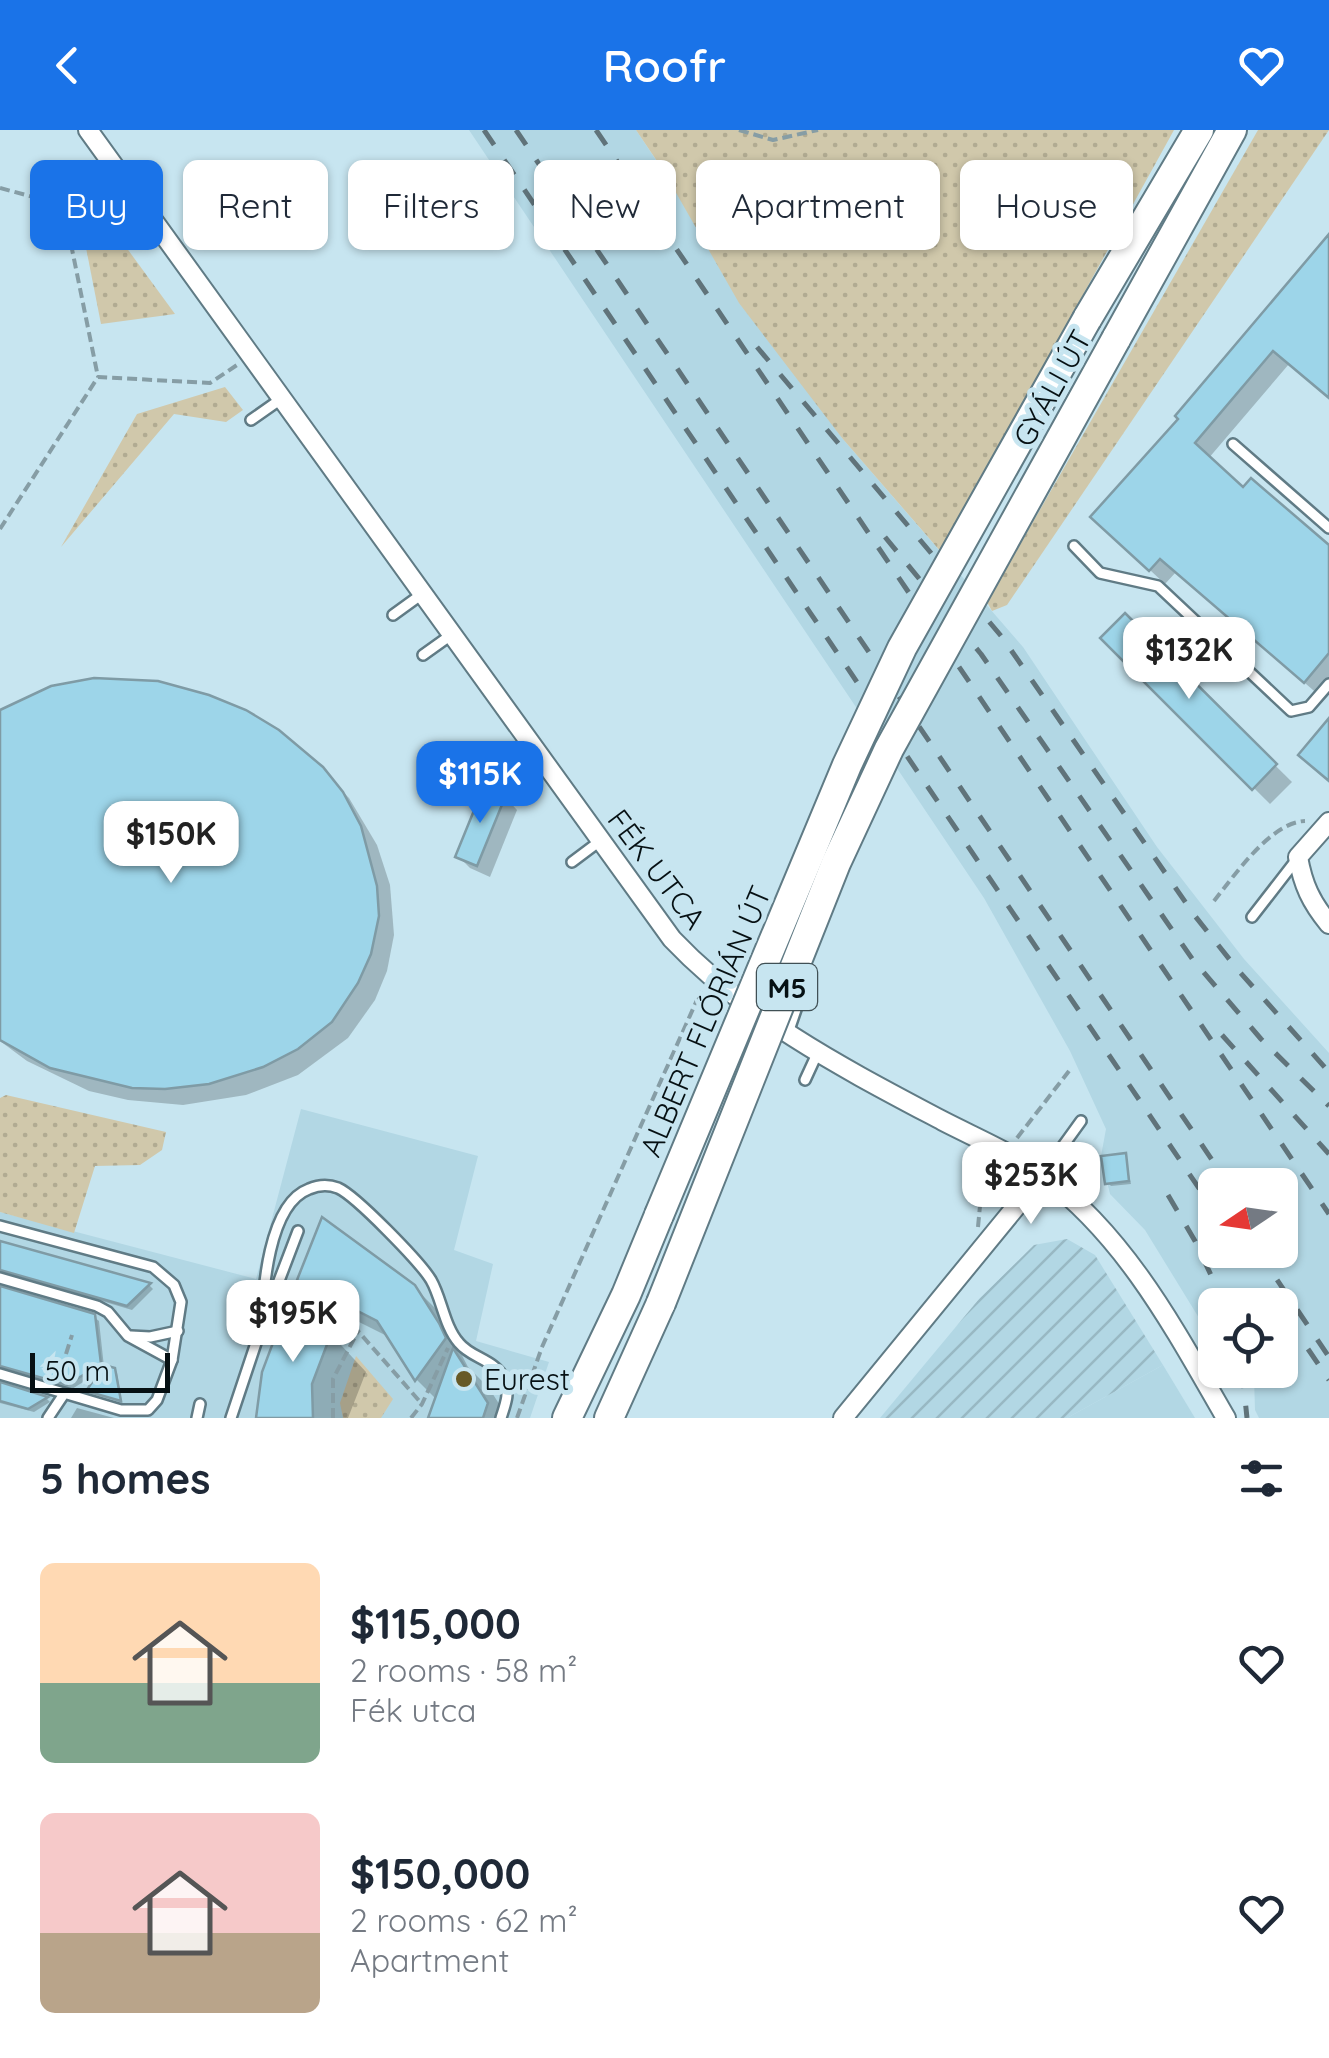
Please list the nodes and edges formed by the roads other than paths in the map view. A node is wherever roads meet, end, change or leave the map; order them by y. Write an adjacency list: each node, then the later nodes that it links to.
1 (88, 130): 4 (street, FÉK UTCA)
2 (1199, 130): 12 (main road, GYÁLI ÚT / M5, bridge)
3 (1232, 130): 14 (main road, GYÁLI ÚT / M5, bridge)
4 (281, 398): 5 (lane); 9 (street, FÉK UTCA)
5 (251, 420)
6 (1233, 444): 7 (lane)
7 (1329, 528)
8 (1074, 546): 15 (lane)
9 (422, 594): 10 (lane); 11 (street, FÉK UTCA)
10 (394, 615)
11 (451, 635): 13 (lane); 17 (street, FÉK UTCA)
12 (902, 648): 42 (main road, ALBERT FLÓRIÁN ÚT / M5, bridge)
13 (423, 656)
14 (929, 678): 43 (main road, ALBERT FLÓRIÁN ÚT / M5, bridge)
15 (1329, 684)
16 (1320, 821): 18 (street)
17 (600, 841): 19 (lane); 23 (street, FÉK UTCA)
18 (1298, 856): 20 (lane); 21 (street)
19 (572, 862)
20 (1252, 917)
21 (1329, 924)
22 (801, 995): 23 (lane)
23 (787, 1036): 24 (street, FÉK UTCA)
24 (817, 1054): 25 (lane); 27 (street, FÉK UTCA)
25 (805, 1080)
26 (1080, 1121): 27 (lane)
27 (1042, 1175): 44 (street); 45 (street, FÉK UTCA)
28 (0, 1226): 32 (lane)
29 (298, 1231): 31 (lane)
30 (0, 1278): 33 (lane)
31 (260, 1328): 40 (lane); 41 (lane)
32 (178, 1331): 33 (lane); 34 (lane)
33 (128, 1336): 34 (lane)
34 (172, 1360): 36 (lane)
35 (0, 1374): 36 (lane)
36 (64, 1394): 38 (lane)
37 (200, 1404): 39 (lane)
38 (48, 1418)
39 (196, 1418)
40 (231, 1418)
41 (500, 1418)
42 (567, 1418)
43 (610, 1418)
44 (843, 1418)
45 (1226, 1418)

